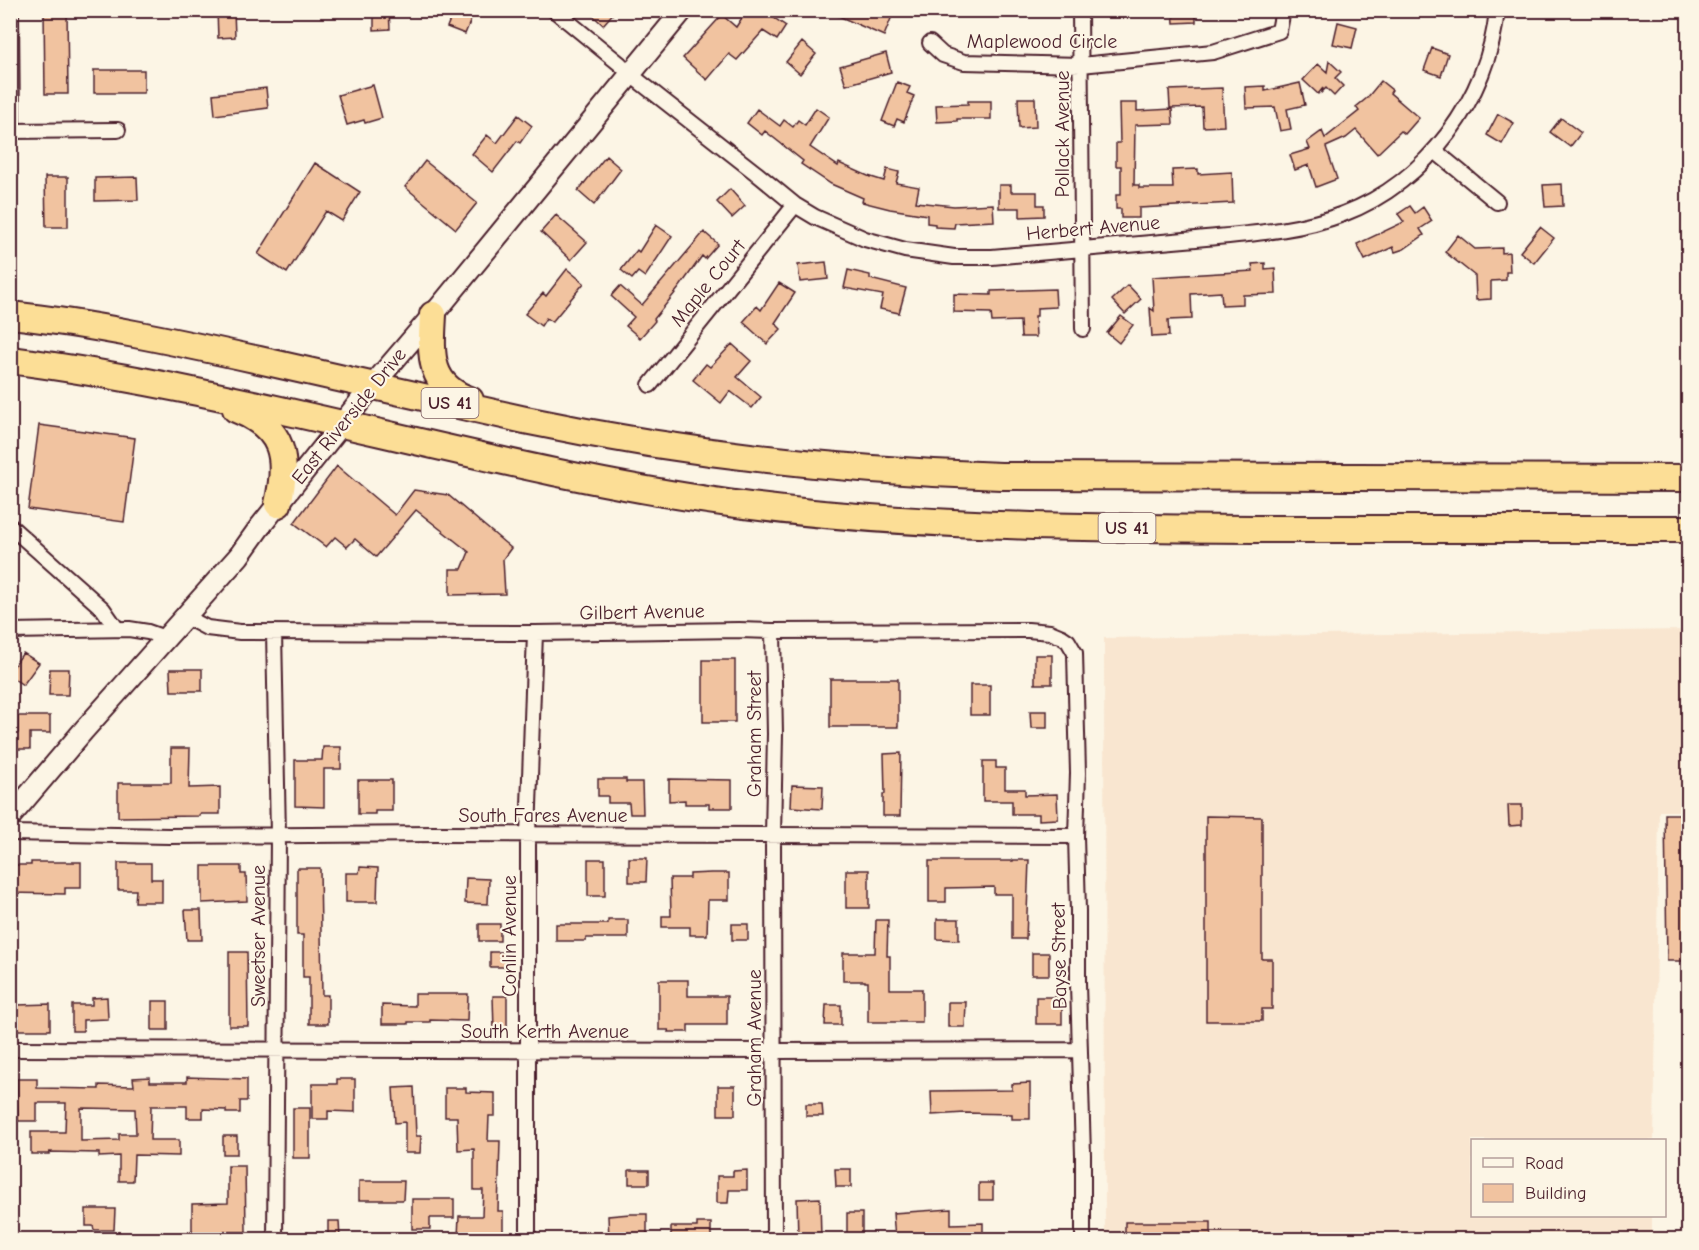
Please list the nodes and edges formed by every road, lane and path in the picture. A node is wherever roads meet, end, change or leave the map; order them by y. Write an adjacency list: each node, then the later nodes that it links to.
1 (11, 10): 11 (street)
2 (554, 10): 9 (street, Herbert Avenue)
3 (683, 10): 9 (street, East Riverside Drive)
4 (1080, 10): 8 (street, Pollack Avenue)
5 (1283, 10): 8 (street, Maplewood Circle)
6 (1497, 10): 12 (street, Herbert Avenue)
7 (930, 43): 8 (street, Maplewood Circle)
8 (1081, 65): 15 (street, Pollack Avenue)
9 (631, 75): 14 (street, Herbert Avenue); 17 (street, East Riverside Drive)
10 (118, 130): 11 (street)
11 (11, 131)
12 (1435, 151): 13 (street); 15 (street, Herbert Avenue)
13 (1497, 202)
14 (795, 205): 15 (street, Herbert Avenue); 21 (street, Maple Court)
15 (1083, 249): 18 (street, Pollack Avenue)
16 (10, 315): 20 (highway, US 41)
17 (433, 315): 20 (street, East Riverside Drive); 23 (highway)
18 (1083, 328)
19 (10, 360): 22 (highway, US 41)
20 (373, 385): 23 (highway, US 41); 24 (street, East Riverside Drive)
21 (650, 385)
22 (188, 390): 24 (highway, US 41); 28 (highway)
23 (527, 420): 26 (highway, US 41)
24 (341, 424): 28 (street, East Riverside Drive); 30 (highway, US 41)
25 (1689, 464): 26 (highway)
26 (1433, 478): 27 (highway, US 41)
27 (1689, 478)
28 (278, 504): 31 (street, East Riverside Drive)
29 (10, 526): 32 (street)
30 (1689, 529)
31 (184, 616): 34 (street, Gilbert Avenue); 37 (street, East Riverside Drive)
32 (117, 629): 33 (street); 37 (street)
33 (10, 631)
34 (274, 632): 36 (street, Gilbert Avenue); 41 (street, Sweetser Avenue)
35 (772, 632): 36 (street, Gilbert Avenue); 38 (street, Gilbert Avenue); 43 (street, Graham Street)
36 (535, 633): 42 (street, Conlin Avenue)
37 (165, 638): 39 (street, East Riverside Drive)
38 (1076, 672): 44 (street, Bayse Street)
39 (10, 817)
40 (10, 833): 41 (street, South Fares Avenue)
41 (278, 835): 42 (street, South Fares Avenue); 46 (street, Sweetser Avenue)
42 (528, 836): 43 (street, South Fares Avenue); 48 (street, Conlin Avenue)
43 (773, 836): 44 (street, South Fares Avenue); 49 (street, Graham Avenue)
44 (1076, 836): 47 (street, Bayse Street)
45 (10, 1049): 46 (street, South Kerth Avenue)
46 (276, 1049): 48 (street, South Kerth Avenue); 50 (street, Sweetser Avenue)
47 (1080, 1050): 49 (street, South Kerth Avenue); 53 (street, Bayse Street)
48 (528, 1051): 49 (street, South Kerth Avenue); 51 (street, Conlin Avenue)
49 (774, 1051): 52 (street, Graham Avenue)
50 (275, 1239)
51 (528, 1239)
52 (774, 1239)
53 (1083, 1239)

